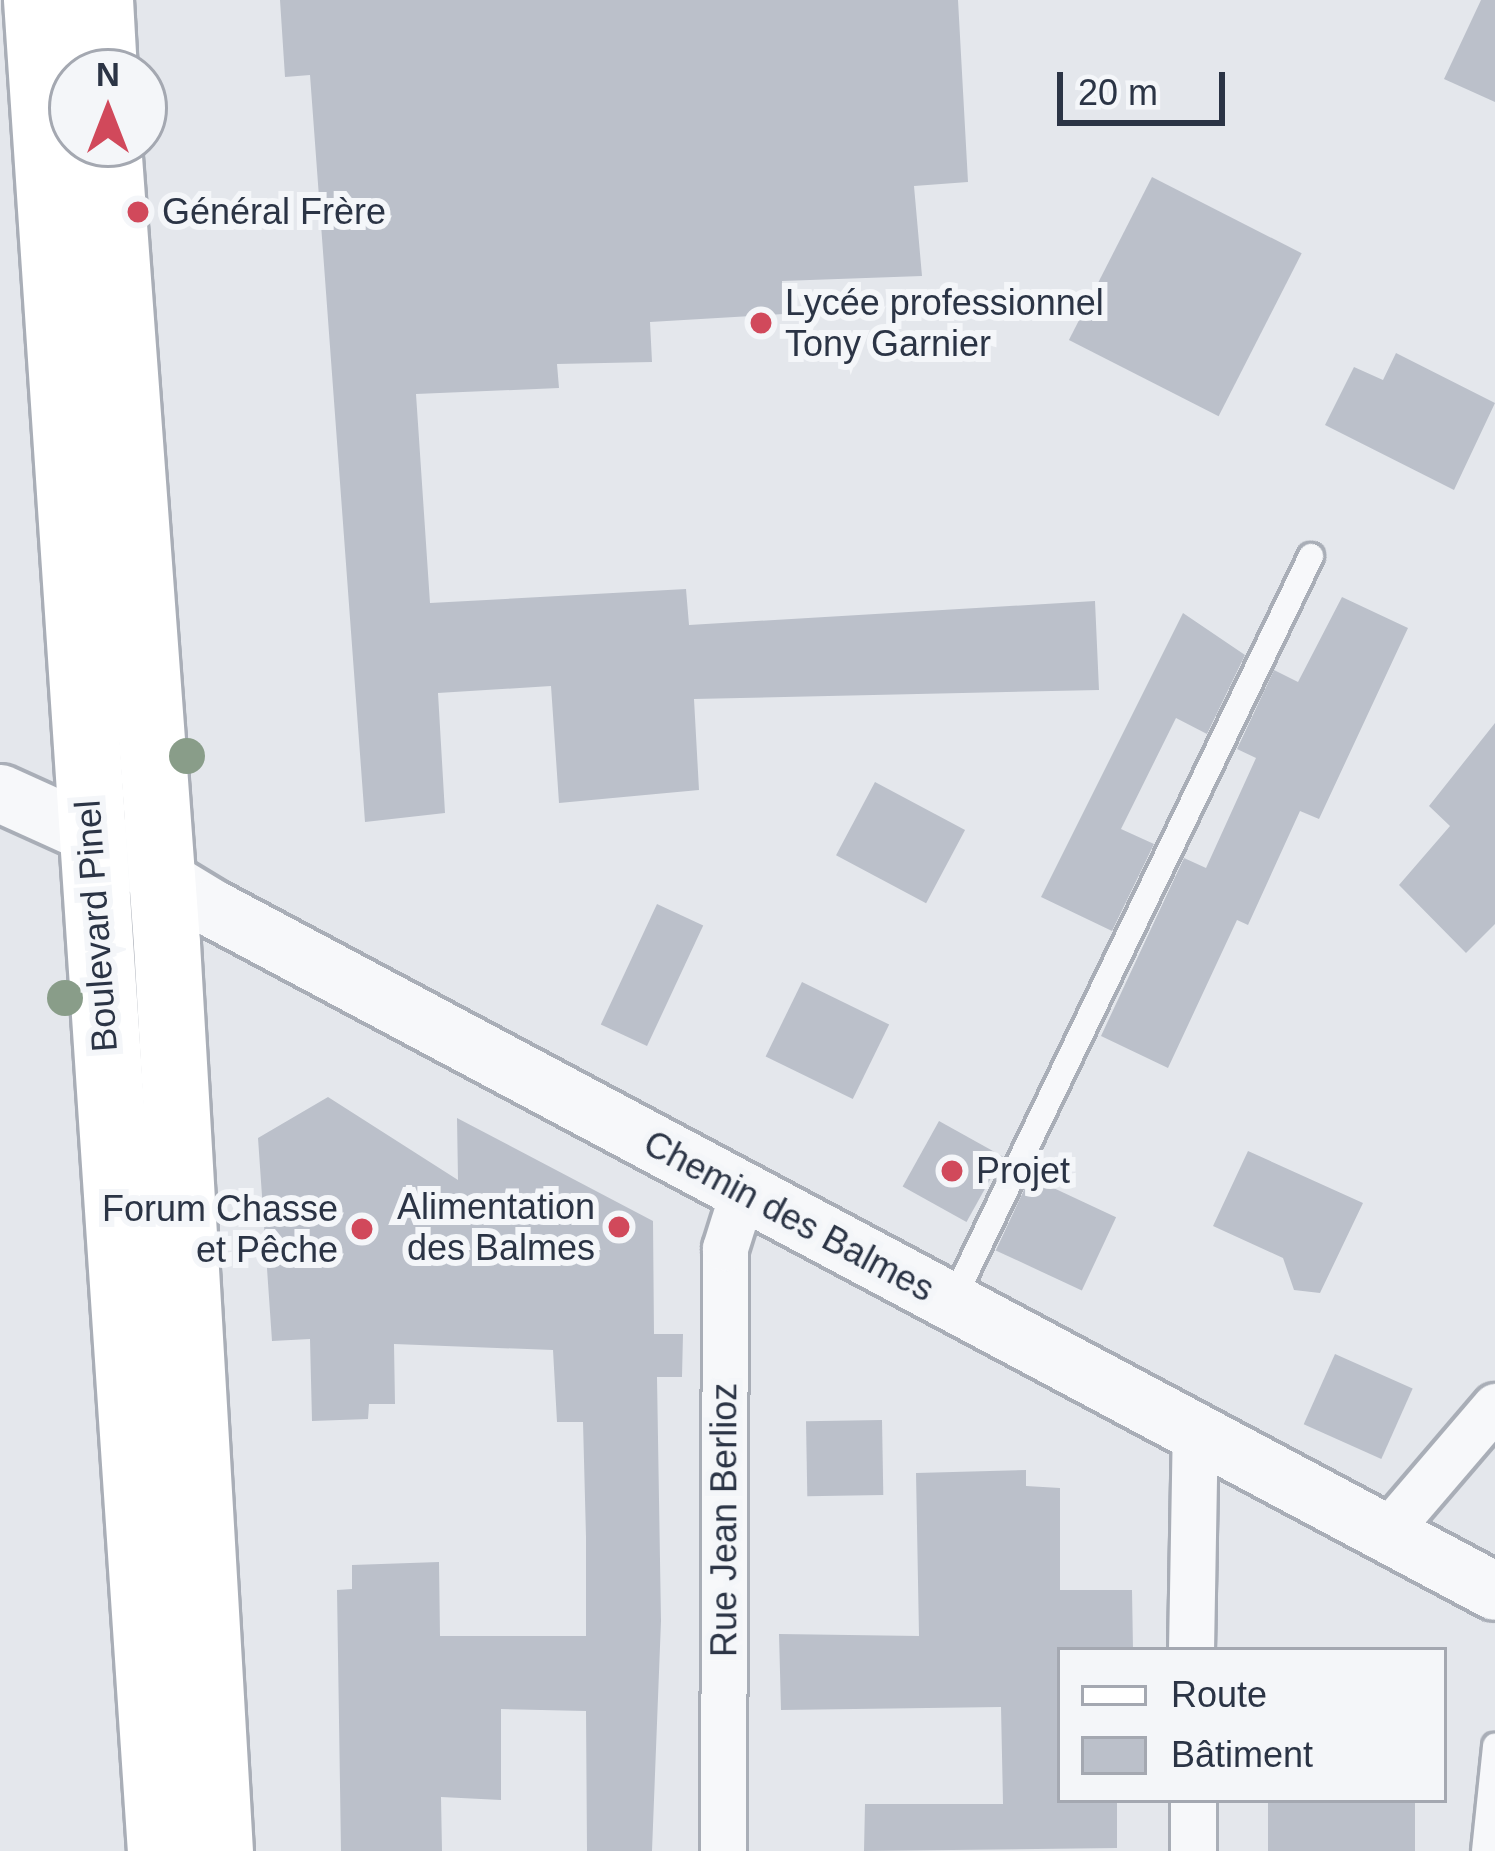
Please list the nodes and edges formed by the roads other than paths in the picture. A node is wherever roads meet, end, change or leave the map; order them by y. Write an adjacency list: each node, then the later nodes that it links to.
1 (37, 0): 7 (main road, Boulevard Pinel)
2 (100, 0): 3 (main road)
3 (103, 48)
4 (110, 168): 8 (main road, Boulevard Pinel)
5 (1311, 556): 10 (lane)
6 (0, 794): 7 (street, Chemin des Balmes)
7 (88, 833): 8 (street, Chemin des Balmes); 18 (main road, Boulevard Pinel)
8 (160, 878): 9 (street, Chemin des Balmes); 19 (main road, Boulevard Pinel)
9 (743, 1191): 10 (street, Chemin des Balmes); 20 (street, Rue Jean Berlioz)
10 (952, 1302): 12 (street, Chemin des Balmes)
11 (1495, 1406): 13 (street)
12 (1196, 1430): 13 (street, Chemin des Balmes); 15 (street)
13 (1387, 1532): 14 (street, Chemin des Balmes)
14 (1495, 1591)
15 (1191, 1647)
16 (1495, 1746): 22 (lane)
17 (1192, 1803): 21 (street)
18 (161, 1851)
19 (220, 1851)
20 (723, 1851)
21 (1193, 1851)
22 (1484, 1851)

